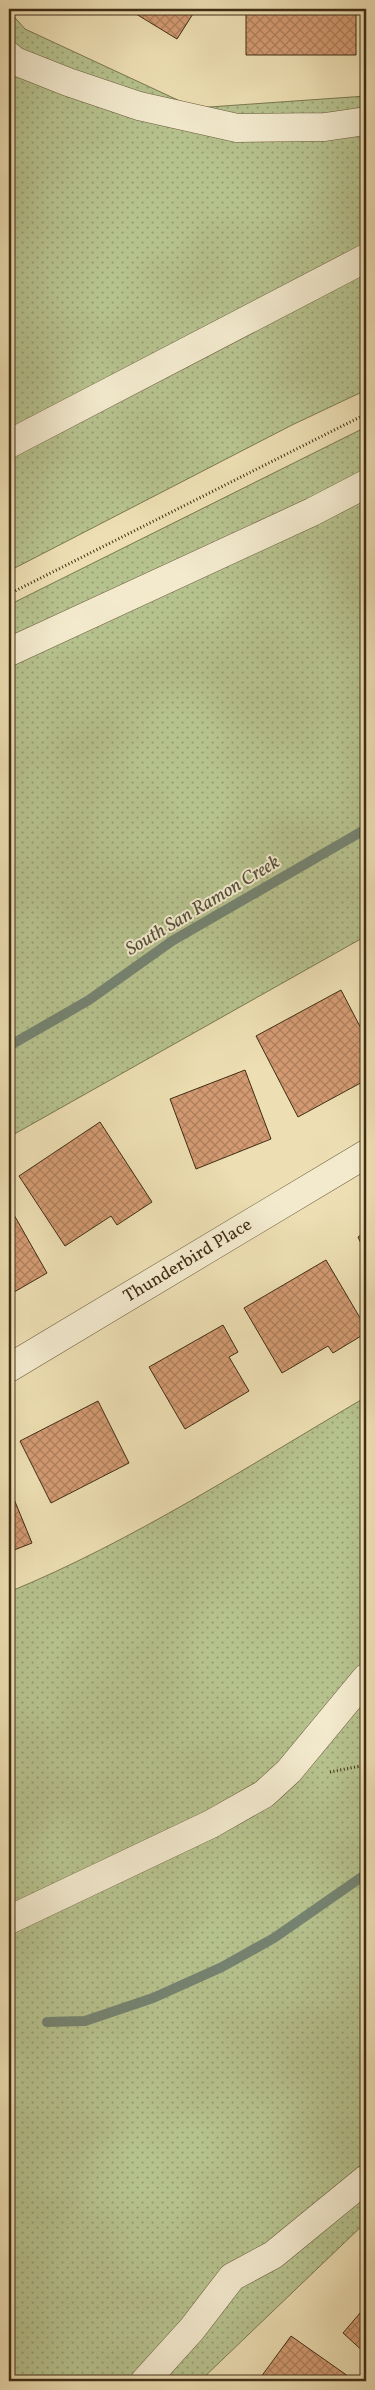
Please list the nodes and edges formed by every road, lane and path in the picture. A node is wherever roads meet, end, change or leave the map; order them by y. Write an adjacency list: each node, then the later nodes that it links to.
1 (9, 56): 2 (street)
2 (366, 121)
3 (366, 258): 5 (street)
4 (366, 414): 7 (path)
5 (9, 444)
6 (366, 484): 8 (street)
7 (9, 594)
8 (9, 652)
9 (366, 1154): 10 (street, Thunderbird Place)
10 (9, 1368)
11 (366, 1678): 12 (street)
12 (9, 1920)
13 (366, 2178): 14 (street)
14 (145, 2381)

